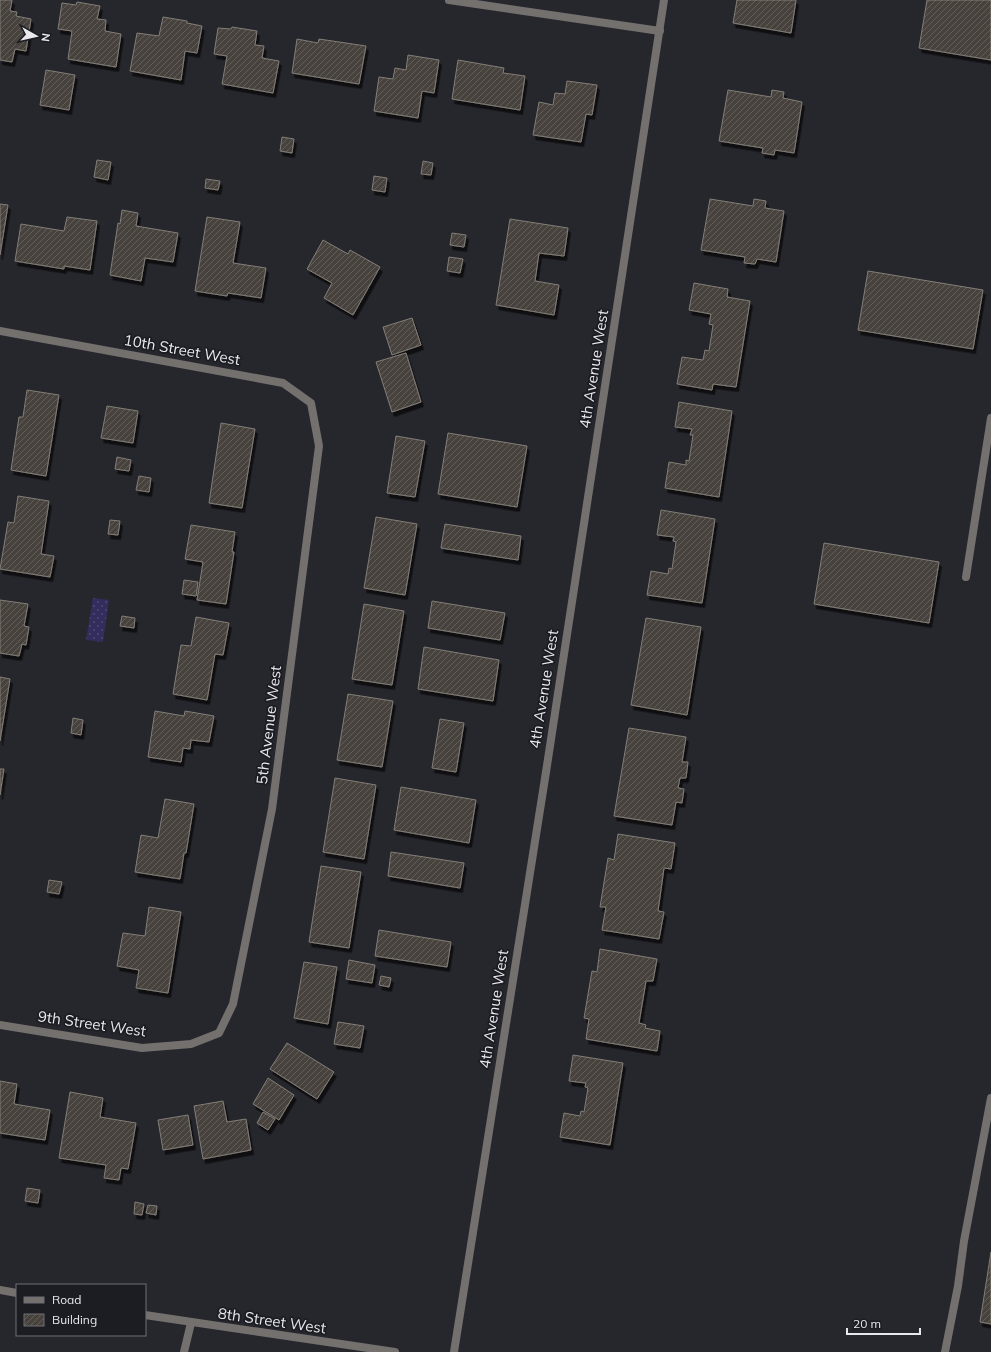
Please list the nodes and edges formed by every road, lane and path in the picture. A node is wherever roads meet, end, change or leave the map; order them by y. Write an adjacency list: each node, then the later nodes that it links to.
1 (450, 0): 3 (street)
2 (664, 0): 3 (street, 4th Avenue West)
3 (660, 31): 17 (street, 4th Avenue West)
4 (0, 331): 6 (street, 10th Street West)
5 (991, 418): 7 (street)
6 (319, 446): 8 (street, 5th Avenue West)
7 (966, 577)
8 (233, 1004): 9 (street, 9th Street West)
9 (0, 1025)
10 (991, 1098): 18 (street)
11 (0, 1290): 12 (street)
12 (16, 1293)
13 (146, 1315): 14 (street, 8th Street West)
14 (191, 1323): 15 (street); 16 (street, 8th Street West)
15 (184, 1352)
16 (395, 1352)
17 (454, 1352)
18 (945, 1352)

